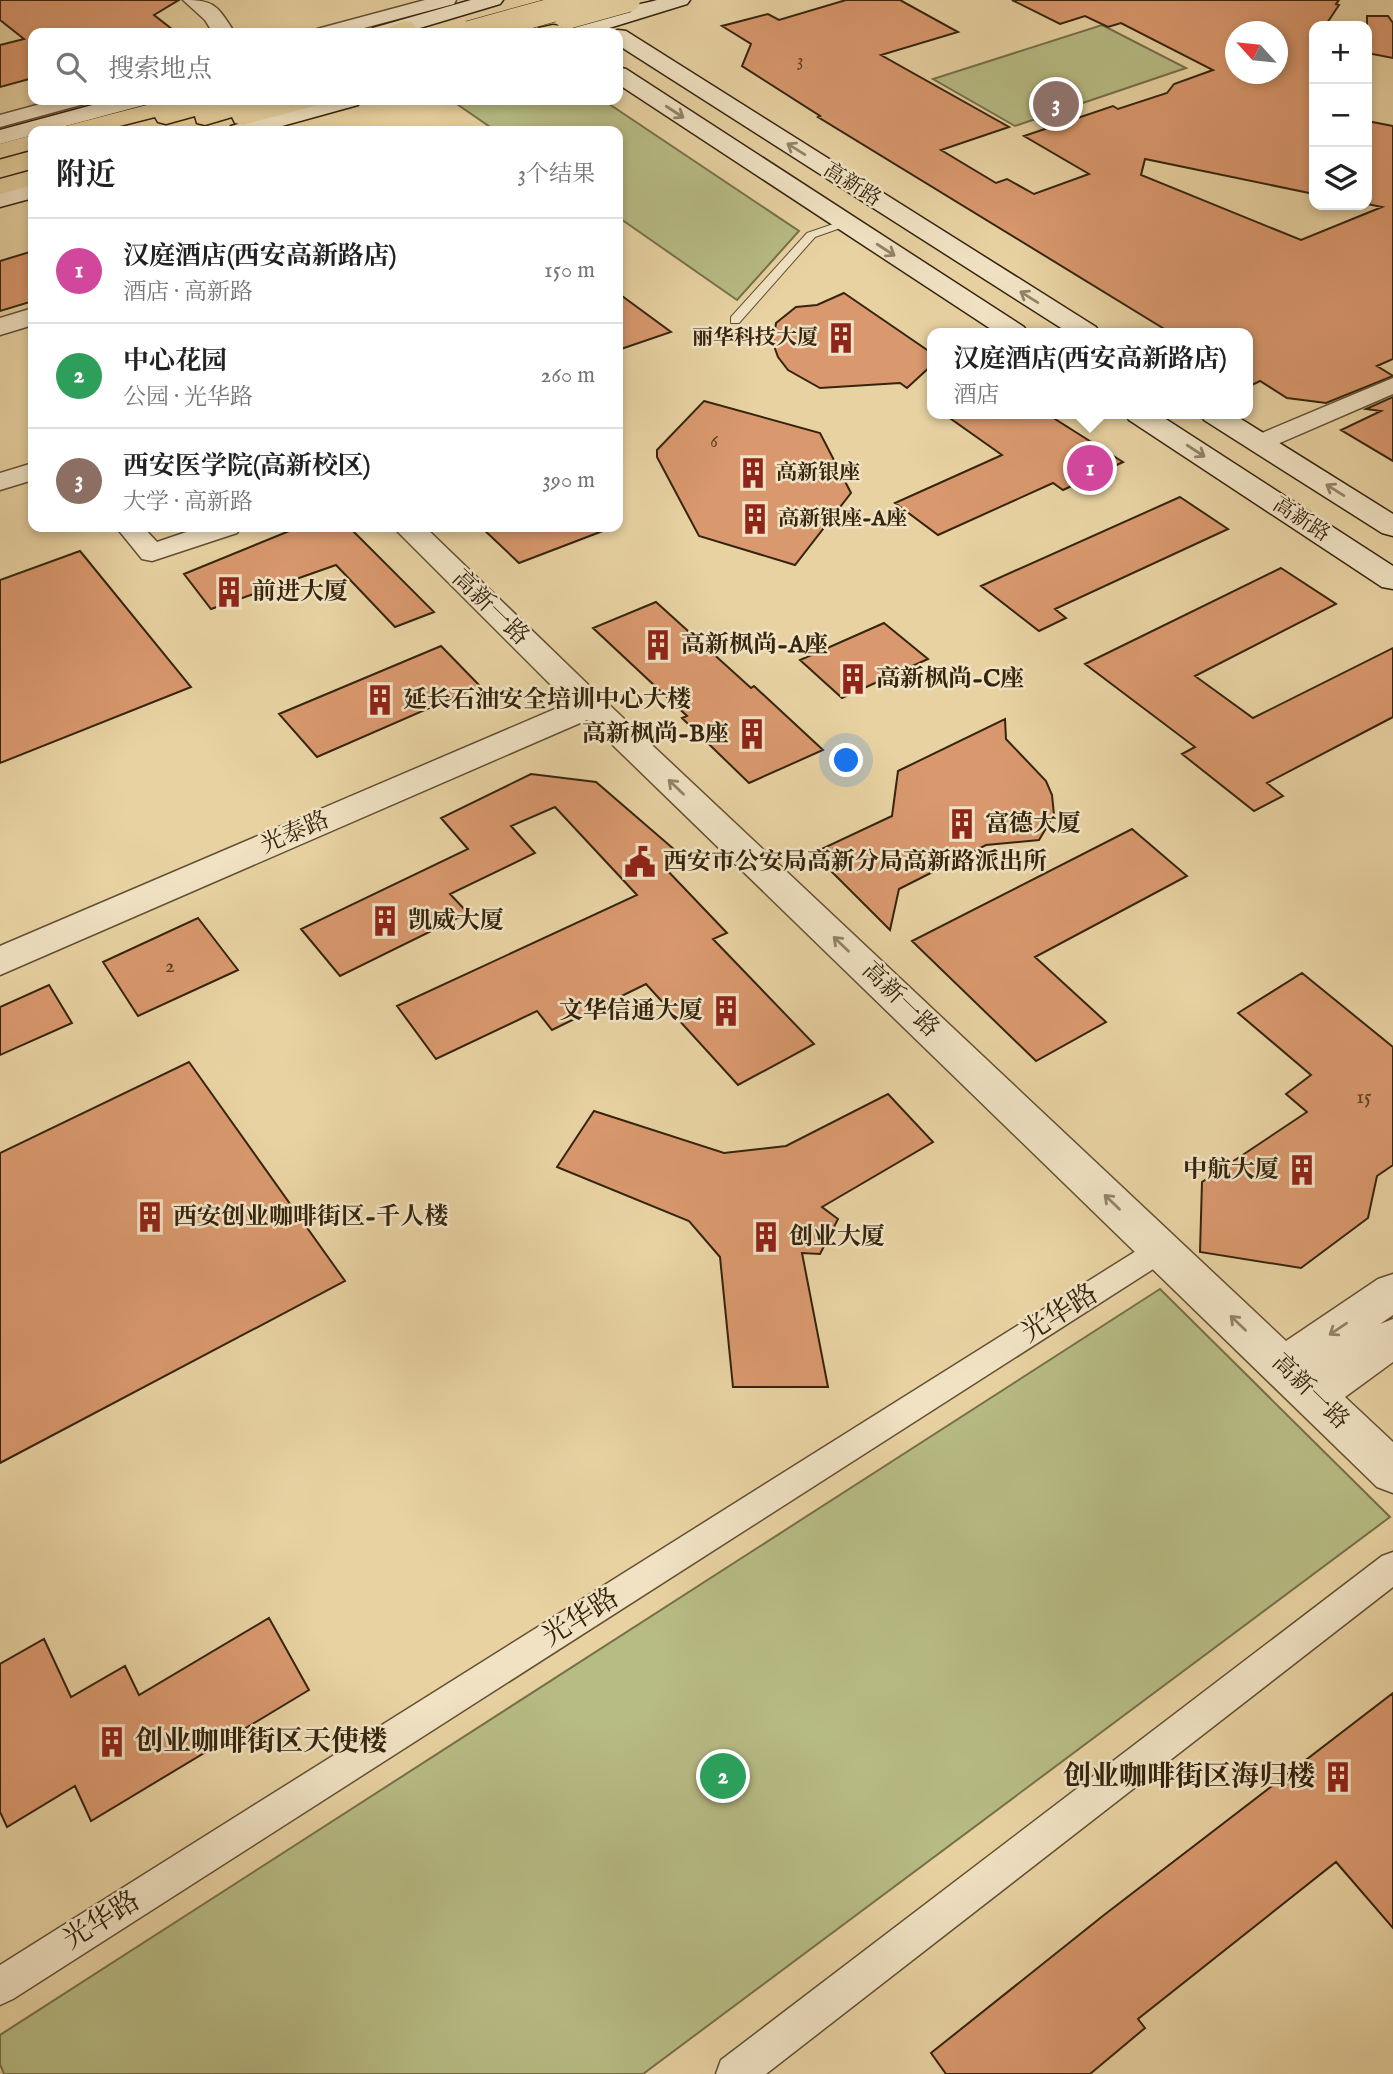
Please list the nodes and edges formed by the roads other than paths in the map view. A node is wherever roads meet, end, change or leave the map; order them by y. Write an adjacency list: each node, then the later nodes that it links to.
1 (193, 0): 9 (main road)
2 (447, 0): 10 (street)
3 (493, 0): 11 (main road)
4 (507, 0): 14 (main road)
5 (558, 0): 15 (main road, 高新路)
6 (589, 0): 12 (highway, bridge)
7 (628, 0): 13 (highway, bridge)
8 (680, 0): 16 (main road)
9 (221, 28)
10 (343, 28)
11 (405, 28)
12 (487, 28)
13 (526, 28)
14 (545, 28)
15 (605, 28)
16 (617, 28)
17 (623, 39): 47 (main road, 高新路, one-way to 17)
18 (623, 77): 42 (main road, 高新路, one-way to 42)
19 (59, 105): 26 (street)
20 (117, 105): 27 (main road)
21 (172, 105): 28 (highway)
22 (209, 105): 29 (highway)
23 (250, 105): 30 (highway)
24 (292, 105): 31 (highway)
25 (332, 105): 32 (main road)
26 (0, 121)
27 (38, 126)
28 (93, 126)
29 (132, 126)
30 (173, 126)
31 (216, 126)
32 (257, 126)
33 (28, 129): 34 (main road)
34 (0, 136)
35 (28, 143): 36 (highway)
36 (0, 151)
37 (28, 158): 40 (highway)
38 (28, 168): 40 (highway)
39 (28, 178): 40 (highway)
40 (2, 182): 41 (main road)
41 (28, 189)
42 (845, 223): 44 (lane); 46 (main road, 高新路, one-way to 46)
43 (28, 318): 45 (main road)
44 (735, 320)
45 (0, 327)
46 (1007, 328)
47 (1079, 328)
48 (1393, 385): 51 (street)
49 (1147, 419): 58 (main road, 高新路, one-way to 58)
50 (1222, 419): 51 (main road, 高新路)
51 (1259, 443): 54 (main road, 高新路, one-way to 51)
52 (28, 473): 53 (street)
53 (0, 482)
54 (1393, 527)
55 (133, 532): 56 (street)
56 (213, 532)
57 (413, 532): 59 (main road, 高新一路)
58 (1393, 580)
59 (591, 706): 60 (main road, 光泰路); 61 (main road, 高新一路, one-way to 59)
60 (0, 961)
61 (1162, 1249): 64 (main road, 高新一路, one-way to 61); 67 (street, 光华路)
62 (1393, 1292): 64 (main road, one-way to 64)
63 (1393, 1338): 64 (main road)
64 (1299, 1381): 65 (main road, 高新一路)
65 (1393, 1472)
66 (1393, 1567): 68 (street)
67 (0, 1986)
68 (735, 2074)

